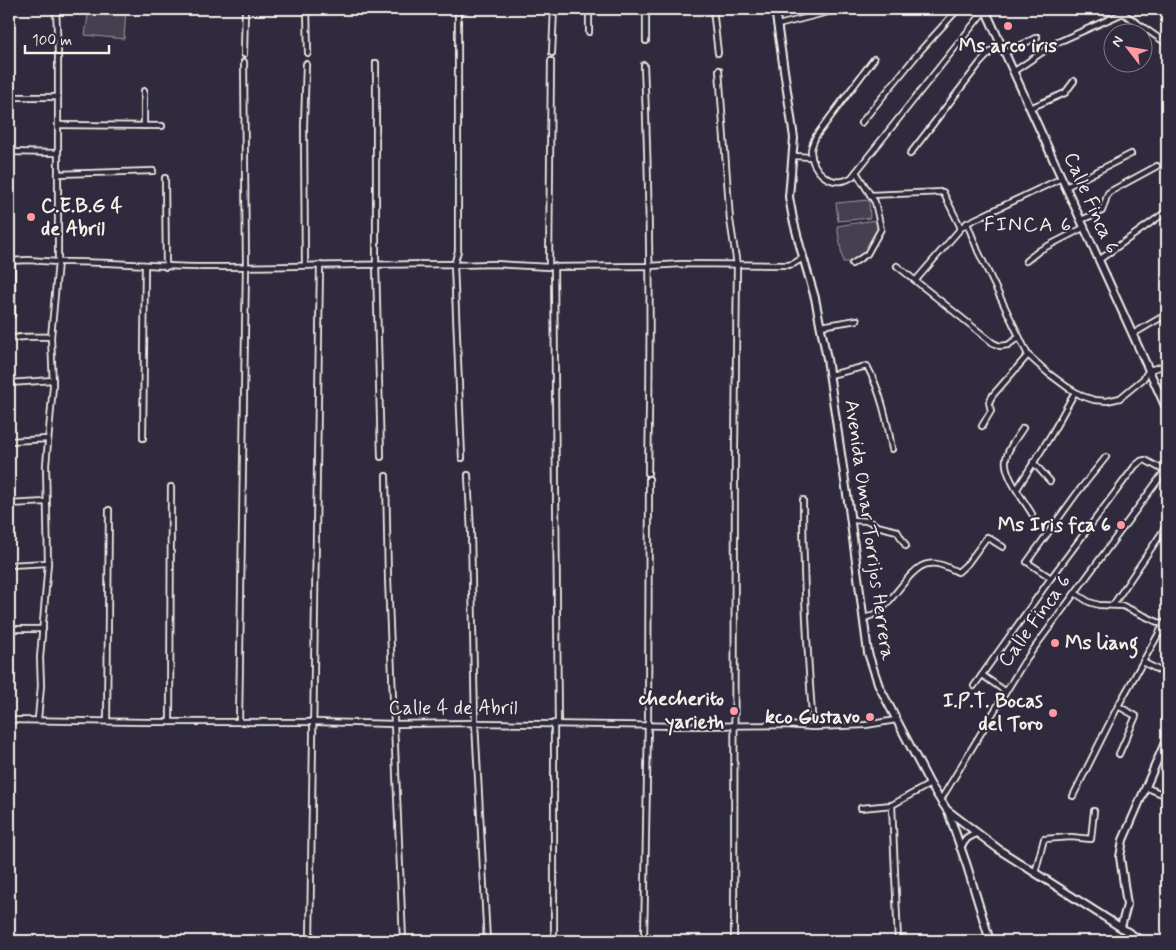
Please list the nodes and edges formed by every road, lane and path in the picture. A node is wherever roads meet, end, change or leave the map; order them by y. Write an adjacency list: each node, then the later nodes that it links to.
1 (56, 9): 36 (street)
2 (245, 9): 24 (street)
3 (307, 9): 22 (street)
4 (458, 9): 74 (street)
5 (554, 9): 23 (street)
6 (589, 9): 15 (street)
7 (646, 9): 18 (street)
8 (713, 9): 20 (street)
9 (775, 9): 14 (street, Avenida Omar Torrijos Herrera)
10 (840, 9): 14 (street)
11 (958, 9): 38 (street)
12 (985, 9): 19 (street, Calle Finca 6); 50 (street)
13 (1125, 11): 17 (street); 32 (street)
14 (778, 25): 46 (street, Avenida Omar Torrijos Herrera)
15 (589, 32)
16 (1037, 37): 21 (street)
17 (1167, 39)
18 (646, 41)
19 (1000, 42): 21 (street, Calle Finca 6); 44 (street)
20 (718, 52)
21 (1004, 52): 32 (street, Calle Finca 6)
22 (308, 53)
23 (552, 53)
24 (244, 54)
25 (874, 59): 47 (street)
26 (551, 61): 77 (street)
27 (244, 62): 73 (street)
28 (376, 63): 66 (street)
29 (306, 64): 68 (street)
30 (644, 65): 75 (street)
31 (719, 70): 70 (street)
32 (1013, 72): 37 (street, Calle Finca 6)
33 (1074, 81): 37 (street)
34 (144, 91): 40 (street)
35 (9, 97): 36 (street)
36 (58, 97): 39 (street)
37 (1030, 108): 53 (street, Calle Finca 6)
38 (861, 123)
39 (58, 125): 40 (street); 43 (street)
40 (144, 126): 41 (street)
41 (162, 126)
42 (9, 152): 43 (street)
43 (58, 153): 51 (street)
44 (910, 154)
45 (1132, 154): 54 (street)
46 (793, 156): 47 (street); 61 (street, Avenida Omar Torrijos Herrera)
47 (812, 158): 50 (street)
48 (1157, 166): 57 (street)
49 (153, 171): 51 (street)
50 (856, 172): 55 (street)
51 (58, 174): 64 (street)
52 (165, 178): 72 (street)
53 (1062, 178): 54 (street, Calle Finca 6); 58 (street)
54 (1066, 187): 57 (street, Calle Finca 6)
55 (870, 195): 60 (street); 67 (street)
56 (1167, 211): 62 (street)
57 (1081, 220): 59 (street, Calle Finca 6)
58 (967, 223): 60 (street); 85 (street)
59 (1084, 227): 62 (street, Calle Finca 6); 65 (street)
60 (961, 228): 78 (street)
61 (803, 258): 70 (street); 82 (street, Avenida Omar Torrijos Herrera)
62 (1099, 260): 83 (street, Calle Finca 6)
63 (11, 261): 64 (street); 80 (street)
64 (58, 262): 71 (street); 84 (street)
65 (1026, 262)
66 (376, 264): 69 (street); 74 (street); 101 (street)
67 (852, 264)
68 (305, 265): 69 (street); 73 (street)
69 (320, 265): 147 (street)
70 (737, 265): 75 (street); 152 (street)
71 (145, 266): 72 (street); 97 (street)
72 (166, 266): 73 (street)
73 (246, 266): 146 (street)
74 (454, 266): 77 (street); 103 (street)
75 (650, 266): 77 (street); 106 (street)
76 (897, 266): 78 (street)
77 (552, 267): 149 (street)
78 (916, 280): 85 (street)
79 (1167, 314): 83 (street)
80 (12, 315)
81 (856, 320): 82 (street)
82 (821, 326): 90 (street, Avenida Omar Torrijos Herrera)
83 (1133, 334): 89 (street, Calle Finca 6)
84 (51, 337): 86 (street); 91 (street)
85 (1018, 337): 87 (street)
86 (9, 340)
87 (1028, 355): 93 (street); 95 (street)
88 (1167, 365): 89 (street)
89 (1149, 370): 93 (street); 94 (street, Calle Finca 6)
90 (830, 375): 100 (street); 119 (street, Avenida Omar Torrijos Herrera)
91 (54, 380): 92 (street); 98 (street)
92 (9, 383)
93 (1074, 392): 104 (street)
94 (1167, 410)
95 (982, 426)
96 (1023, 428): 113 (street)
97 (143, 438)
98 (48, 439): 99 (street); 115 (street)
99 (9, 441)
100 (892, 449)
101 (381, 457)
102 (1106, 457): 125 (street)
103 (462, 458)
104 (1033, 462): 111 (street); 113 (street)
105 (1165, 471): 110 (street); 125 (street); 126 (street, Calle Finca 6)
106 (648, 473)
107 (468, 475): 148 (street)
108 (386, 476): 150 (street)
109 (649, 479): 151 (street)
110 (1167, 479)
111 (1050, 481)
112 (171, 487): 145 (street)
113 (1017, 489): 118 (street)
114 (803, 500): 153 (street)
115 (46, 502): 116 (street); 123 (street)
116 (9, 504)
117 (109, 510): 144 (street)
118 (1032, 514)
119 (851, 520): 121 (street); 128 (street, Avenida Omar Torrijos Herrera)
120 (1167, 524): 127 (street)
121 (906, 546)
122 (1003, 547): 128 (street)
123 (48, 563): 124 (street); 132 (street)
124 (9, 565)
125 (1051, 578): 136 (street)
126 (1075, 593): 127 (street); 139 (street, Calle Finca 6)
127 (1113, 605): 130 (street)
128 (864, 618): 143 (street, Avenida Omar Torrijos Herrera)
129 (1167, 619): 130 (street)
130 (1164, 625): 133 (street)
131 (9, 629): 132 (street)
132 (43, 629): 141 (street)
133 (1160, 632): 134 (street); 135 (street)
134 (1167, 636)
135 (1143, 662): 137 (street); 140 (street)
136 (982, 674): 138 (street); 139 (street)
137 (1166, 674)
138 (974, 686)
139 (1005, 691): 161 (street, Calle Finca 6)
140 (1118, 706): 156 (street); 159 (street)
141 (38, 719): 142 (street, Calle 4 de Abril); 144 (street, Calle 4 de Abril)
142 (9, 720)
143 (896, 720): 153 (street, Calle 4 de Abril); 157 (street, Avenida Omar Torrijos Herrera)
144 (107, 721): 145 (street, Calle 4 de Abril)
145 (170, 722): 146 (street, Calle 4 de Abril)
146 (239, 722): 147 (street, Calle 4 de Abril)
147 (315, 722): 150 (street, Calle 4 de Abril); 172 (street)
148 (475, 723): 149 (street, Calle 4 de Abril); 150 (street, Calle 4 de Abril); 174 (street)
149 (556, 723): 151 (street, Calle 4 de Abril); 170 (street)
150 (395, 724): 173 (street)
151 (648, 724): 152 (street, Calle 4 de Abril); 175 (street)
152 (734, 725): 153 (street, Calle 4 de Abril); 171 (street)
153 (813, 727)
154 (1167, 738): 155 (street)
155 (1165, 750): 158 (street)
156 (1119, 754)
157 (930, 784): 161 (street, Avenida Omar Torrijos Herrera); 162 (street)
158 (1145, 787): 160 (street); 169 (street)
159 (1073, 796)
160 (1167, 796)
161 (940, 801): 164 (street, Avenida Omar Torrijos Herrera)
162 (892, 805): 163 (street); 176 (street)
163 (861, 808)
164 (947, 810): 166 (street, Avenida Omar Torrijos Herrera); 167 (street)
165 (1094, 811): 168 (street)
166 (976, 833): 167 (street); 168 (street, Avenida Omar Torrijos Herrera)
167 (960, 847): 177 (street)
168 (1035, 873): 169 (street, Avenida Omar Torrijos Herrera)
169 (1121, 927): 178 (street, Avenida Omar Torrijos Herrera)
170 (554, 933)
171 (734, 940)
172 (310, 941)
173 (403, 941)
174 (487, 941)
175 (644, 941)
176 (898, 941)
177 (990, 941)
178 (1142, 941)

